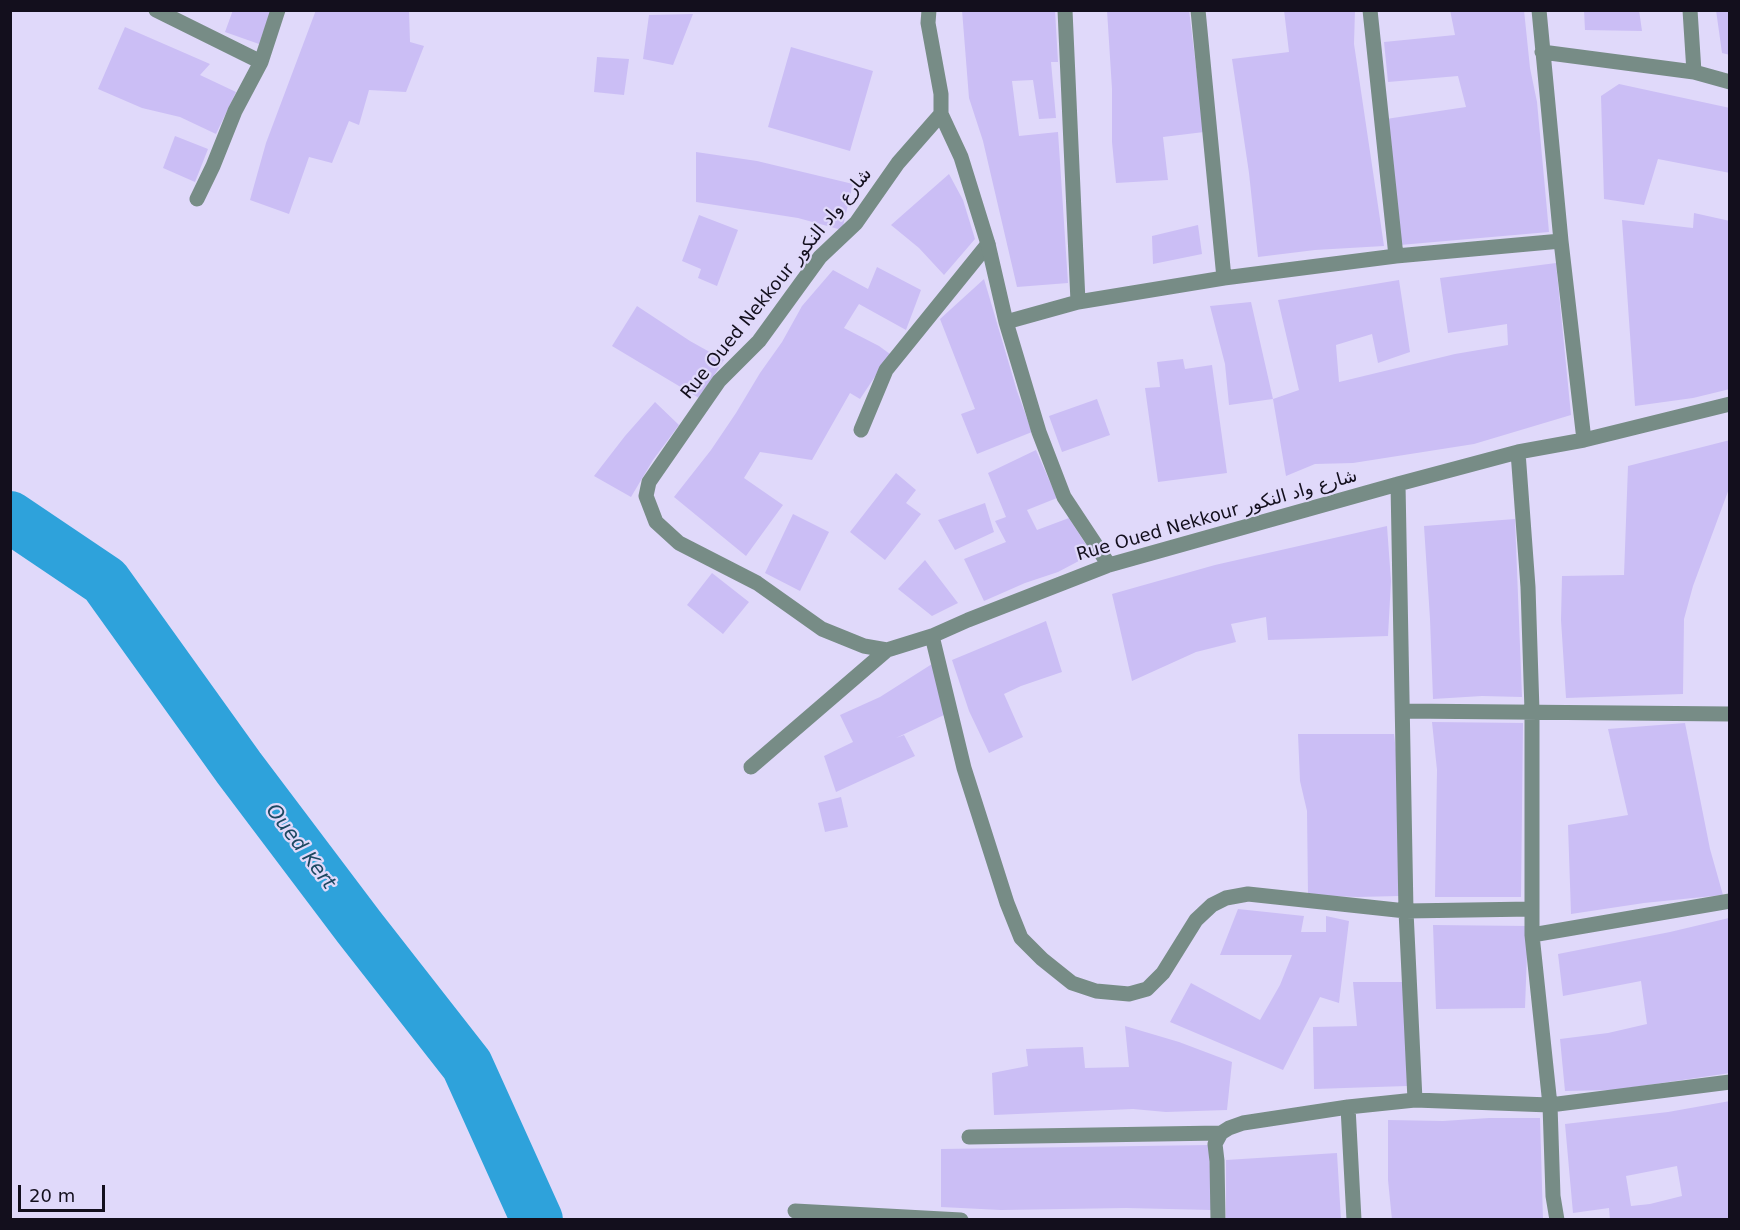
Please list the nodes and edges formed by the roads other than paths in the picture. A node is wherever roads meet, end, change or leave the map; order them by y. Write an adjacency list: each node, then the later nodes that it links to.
1 (156, 10): 10 (street)
2 (278, 10): 10 (street)
3 (929, 10): 13 (street)
4 (1065, 10): 19 (street)
5 (1198, 10): 18 (street)
6 (1370, 10): 17 (street)
7 (1539, 10): 9 (street)
8 (1690, 10): 11 (street)
9 (1542, 52): 11 (street); 15 (street)
10 (261, 62): 14 (street)
11 (1694, 72): 12 (street)
12 (1730, 82)
13 (941, 114): 16 (street); 28 (street, Rue Oued Nekkour شارع واد النکور)
14 (197, 199)
15 (1561, 242): 17 (street); 23 (street)
16 (988, 244): 20 (street); 22 (street)
17 (1396, 256): 18 (street)
18 (1224, 278): 19 (street)
19 (1078, 302): 20 (street)
20 (1006, 322): 26 (street)
21 (1730, 404): 23 (street, Rue Oued Nekkour شارع واد النکور)
22 (861, 430)
23 (1584, 440): 24 (street, Rue Oued Nekkour شارع واد النکور)
24 (1518, 452): 25 (street, Rue Oued Nekkour شارع واد النکور); 30 (street)
25 (1398, 484): 26 (street, Rue Oued Nekkour شارع واد النکور); 29 (street)
26 (1109, 565): 27 (street, Rue Oued Nekkour شارع واد النکور)
27 (932, 636): 28 (street, Rue Oued Nekkour شارع واد النکور); 35 (street)
28 (887, 650): 32 (street)
29 (1403, 711): 30 (street); 35 (street)
30 (1532, 711): 31 (street); 34 (street)
31 (1730, 714)
32 (751, 767)
33 (1730, 901): 36 (street)
34 (1532, 909): 35 (street); 36 (street)
35 (1406, 911): 38 (street)
36 (1532, 935): 39 (street)
37 (1730, 1082): 39 (street)
38 (1415, 1100): 39 (street); 40 (street)
39 (1550, 1105): 47 (street)
40 (1348, 1107): 41 (street); 46 (street)
41 (1221, 1133): 42 (street); 45 (street)
42 (969, 1137)
43 (795, 1211): 44 (street)
44 (961, 1220)
45 (1218, 1220)
46 (1354, 1220)
47 (1557, 1220)

